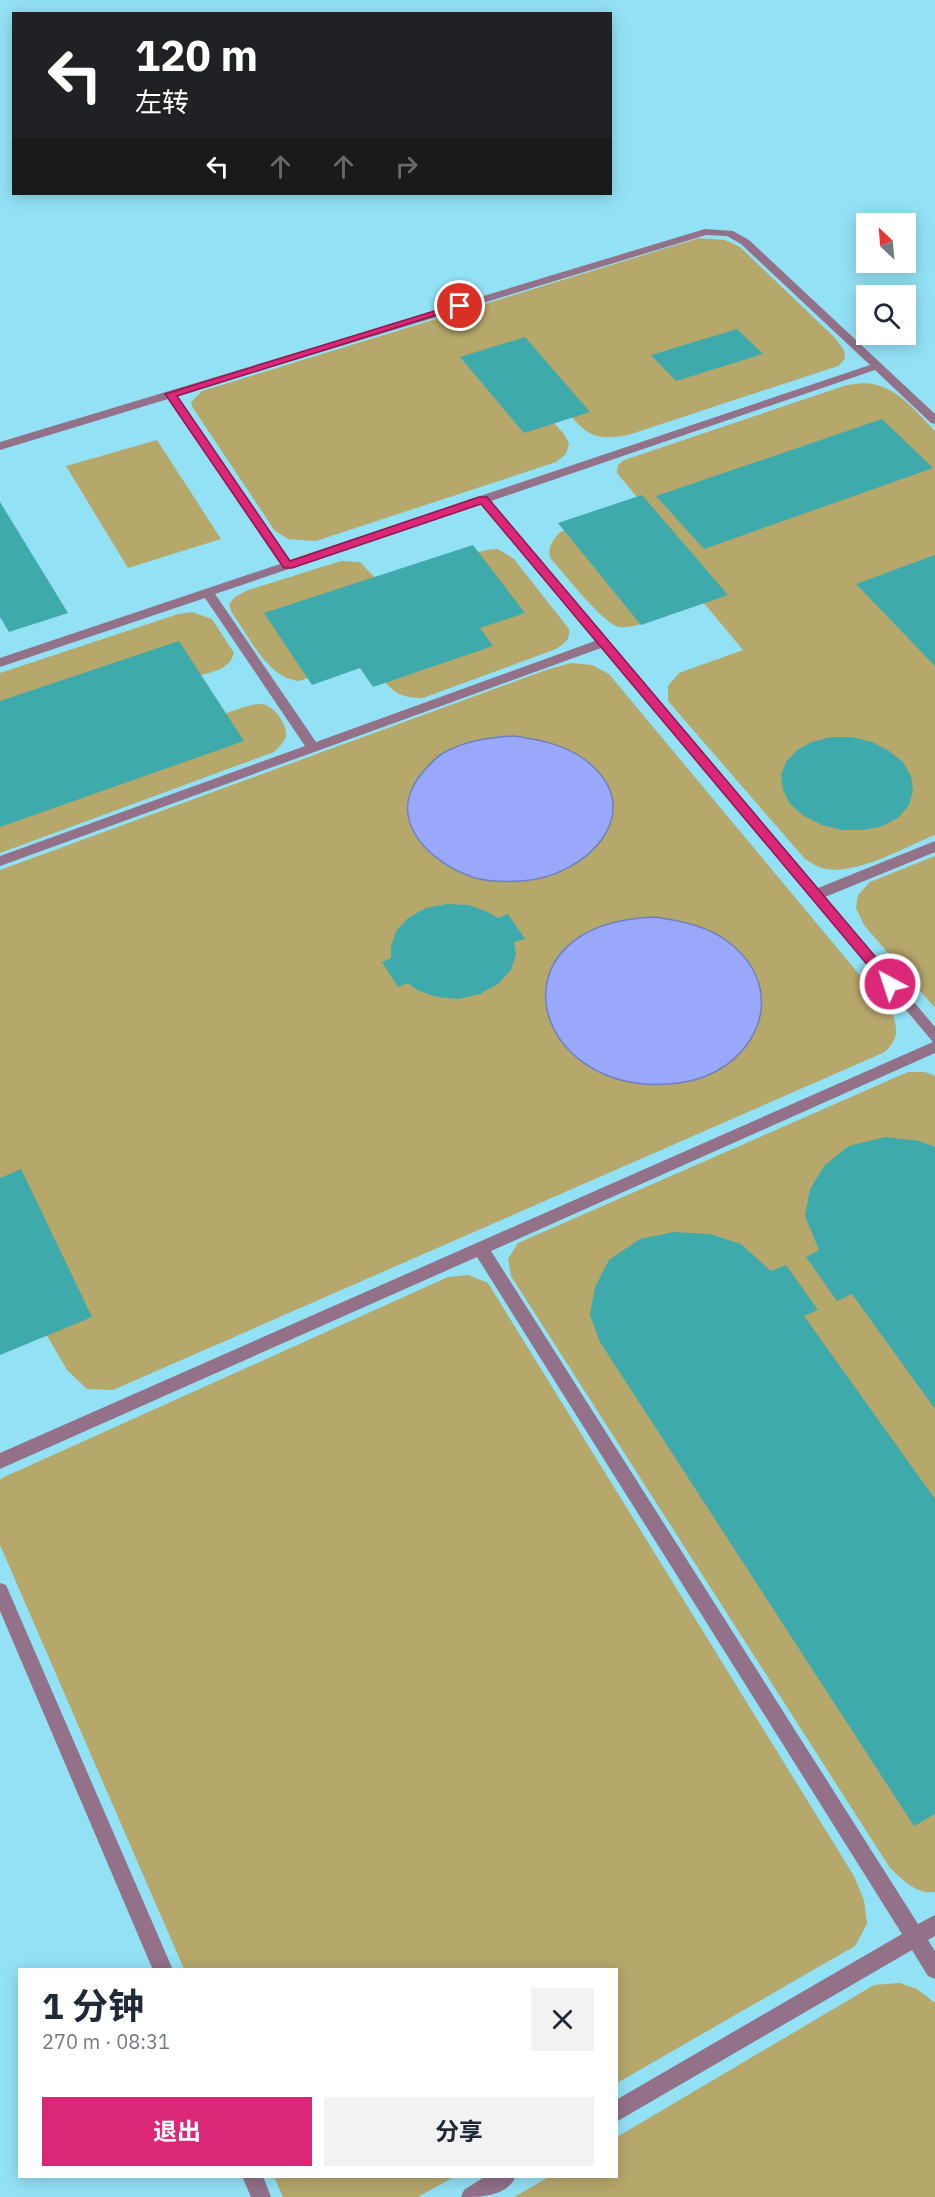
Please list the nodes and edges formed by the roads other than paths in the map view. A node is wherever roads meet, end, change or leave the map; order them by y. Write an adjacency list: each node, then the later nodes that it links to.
1 (877, 366): 2 (lane); 3 (lane); 5 (lane)
2 (171, 394): 4 (lane); 6 (lane)
3 (935, 420)
4 (0, 446)
5 (483, 499): 6 (lane); 8 (lane)
6 (288, 566): 7 (lane)
7 (208, 592): 9 (lane); 10 (lane)
8 (603, 643): 10 (lane); 13 (lane)
9 (0, 663)
10 (313, 747): 12 (lane)
11 (935, 846): 13 (lane)
12 (0, 861)
13 (816, 895): 14 (lane)
14 (935, 1037)
15 (935, 1047): 16 (lane)
16 (481, 1249): 17 (lane); 20 (lane)
17 (0, 1461)
18 (0, 1591): 21 (lane)
19 (935, 1925): 20 (lane)
20 (915, 1937): 22 (lane); 23 (lane)
21 (162, 1968)
22 (935, 1969)
23 (618, 2111)
24 (253, 2178): 26 (lane)
25 (503, 2178): 27 (lane)
26 (261, 2197)
27 (471, 2197)

